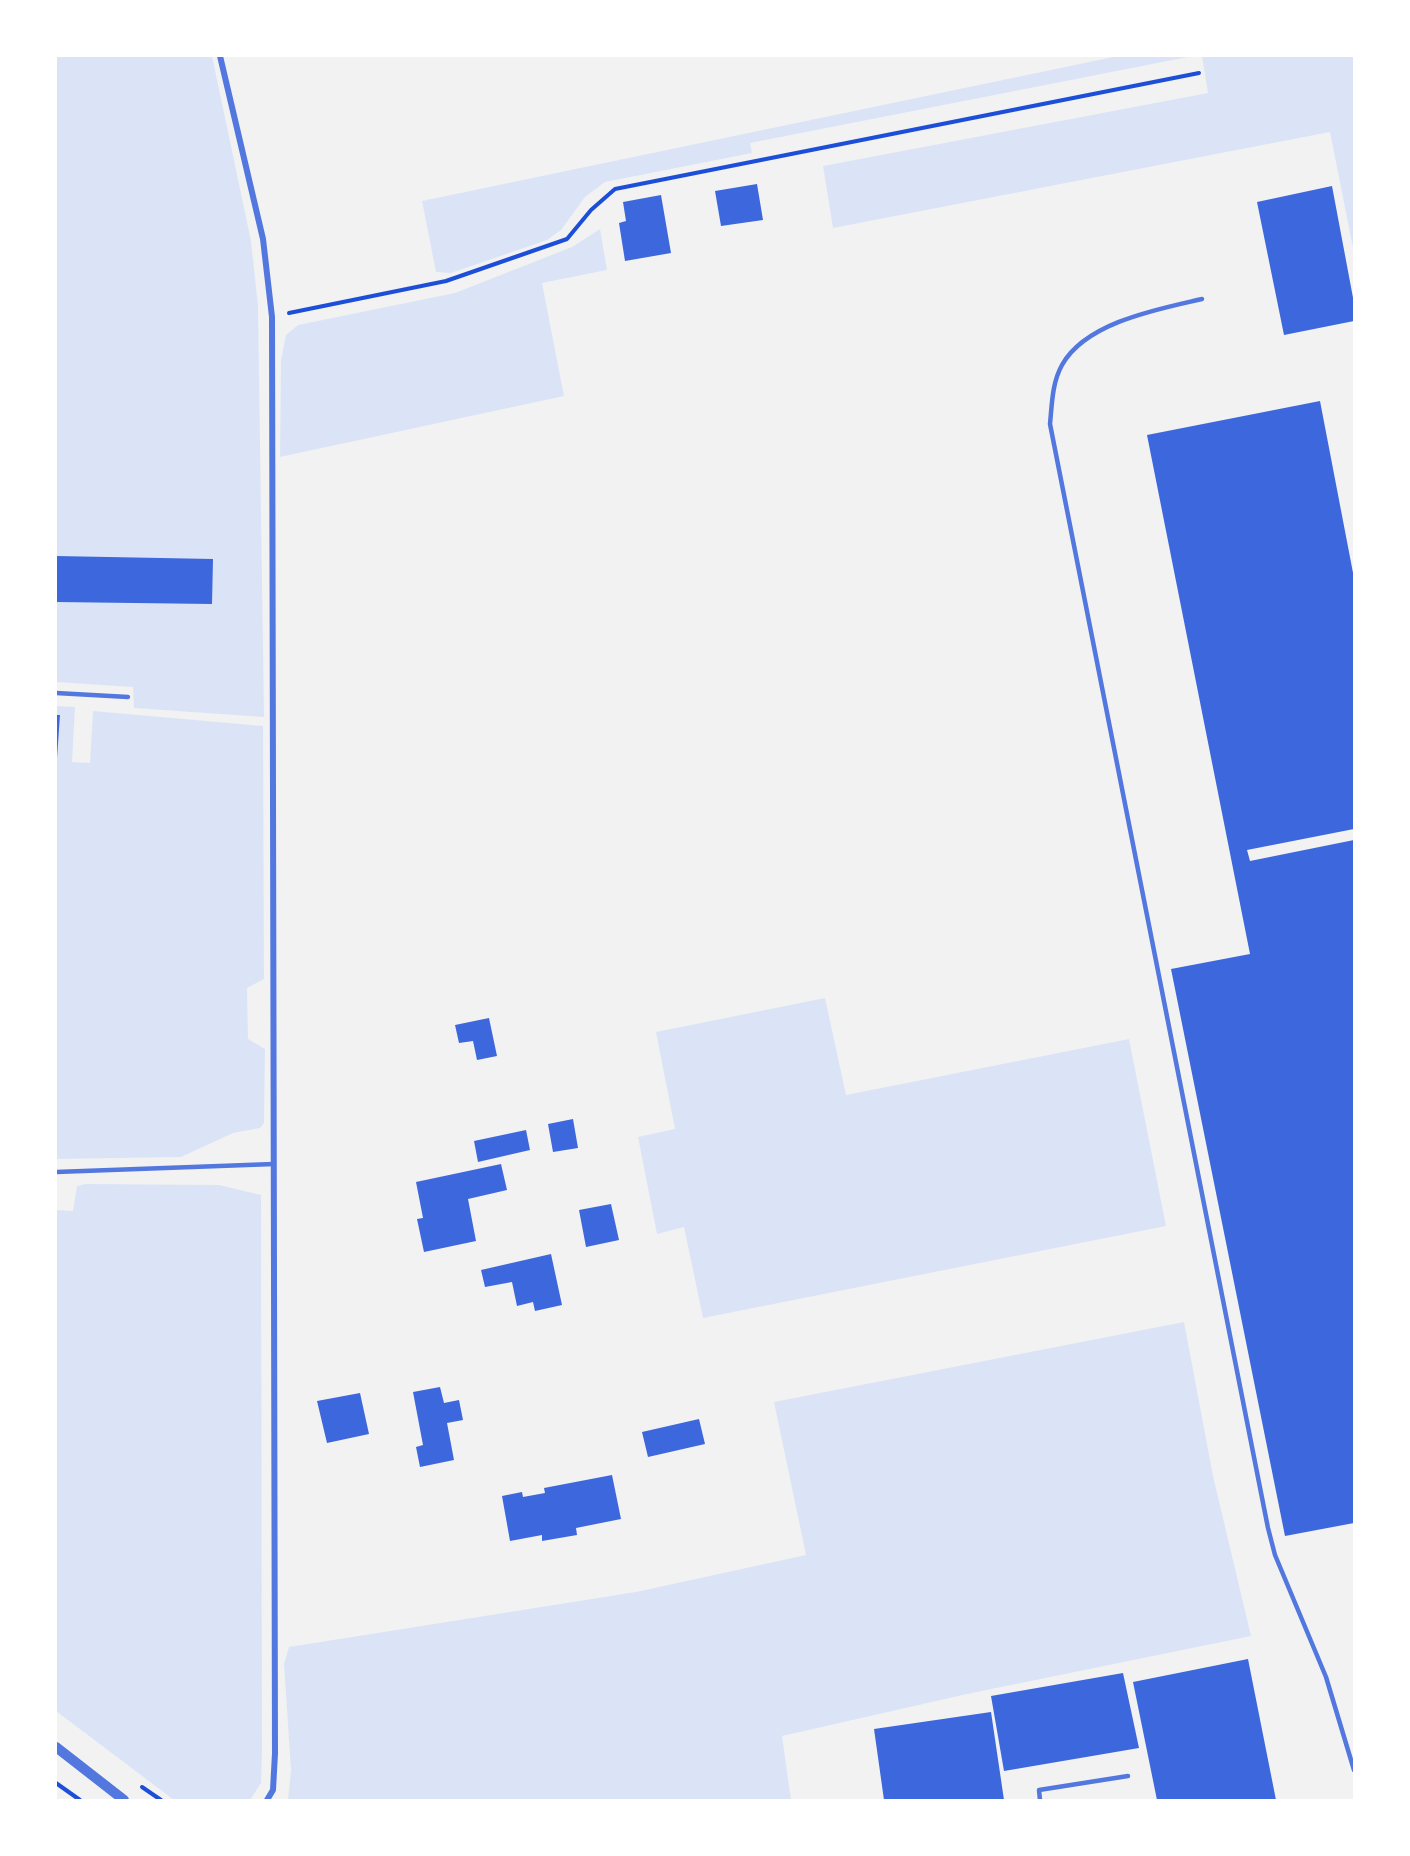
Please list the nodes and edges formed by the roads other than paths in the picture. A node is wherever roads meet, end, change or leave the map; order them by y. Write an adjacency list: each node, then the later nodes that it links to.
1 (220, 56): 5 (street)
2 (1202, 299): 8 (lane)
3 (56, 693): 4 (lane)
4 (128, 697)
5 (274, 1164): 6 (lane); 11 (street)
6 (56, 1172)
7 (56, 1748): 10 (street)
8 (1354, 1770)
9 (1128, 1776): 12 (lane)
10 (124, 1800)
11 (267, 1800)
12 (1040, 1800)

